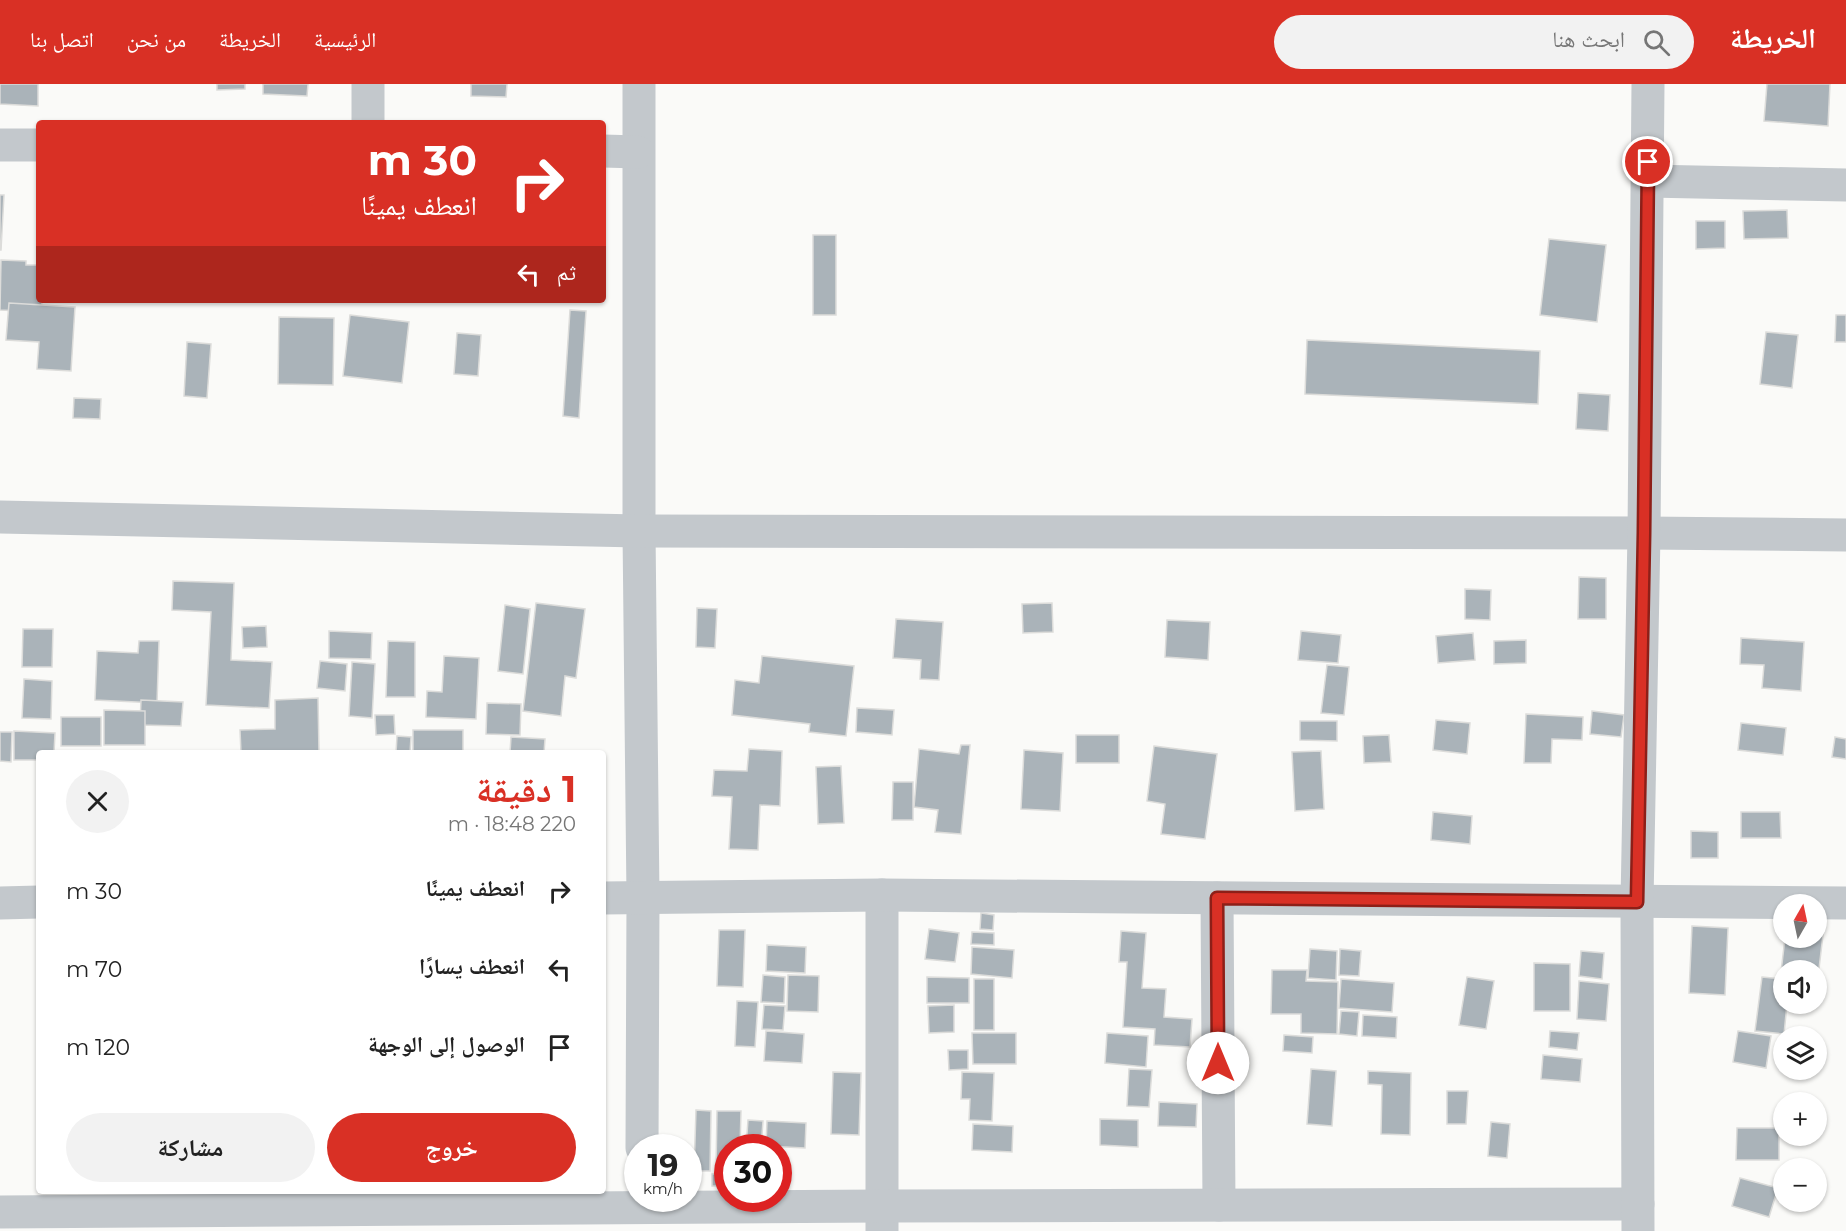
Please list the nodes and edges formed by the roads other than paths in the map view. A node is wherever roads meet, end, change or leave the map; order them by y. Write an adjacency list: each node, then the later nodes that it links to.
1 (368, 84): 4 (street)
2 (639, 84): 8 (street)
3 (1648, 84): 9 (street)
4 (368, 120)
5 (0, 145): 6 (street)
6 (36, 145)
7 (606, 151): 8 (street)
8 (638, 152): 12 (street)
9 (1648, 181): 10 (street); 13 (street)
10 (1846, 185)
11 (0, 518): 12 (street)
12 (639, 531): 13 (street); 17 (street)
13 (1644, 533): 14 (street); 20 (street)
14 (1846, 535)
15 (882, 895): 17 (street); 18 (street); 28 (street)
16 (606, 898): 17 (street)
17 (643, 898): 23 (street)
18 (1217, 898): 20 (street); 25 (street)
19 (36, 902): 21 (street)
20 (1637, 902): 22 (street); 29 (street)
21 (0, 903)
22 (1846, 903)
23 (642, 1134)
24 (372, 1201): 26 (street); 27 (street)
25 (1219, 1205): 28 (street); 29 (street)
26 (0, 1212)
27 (642, 1213): 28 (street)
28 (882, 1218)
29 (1638, 1218)

